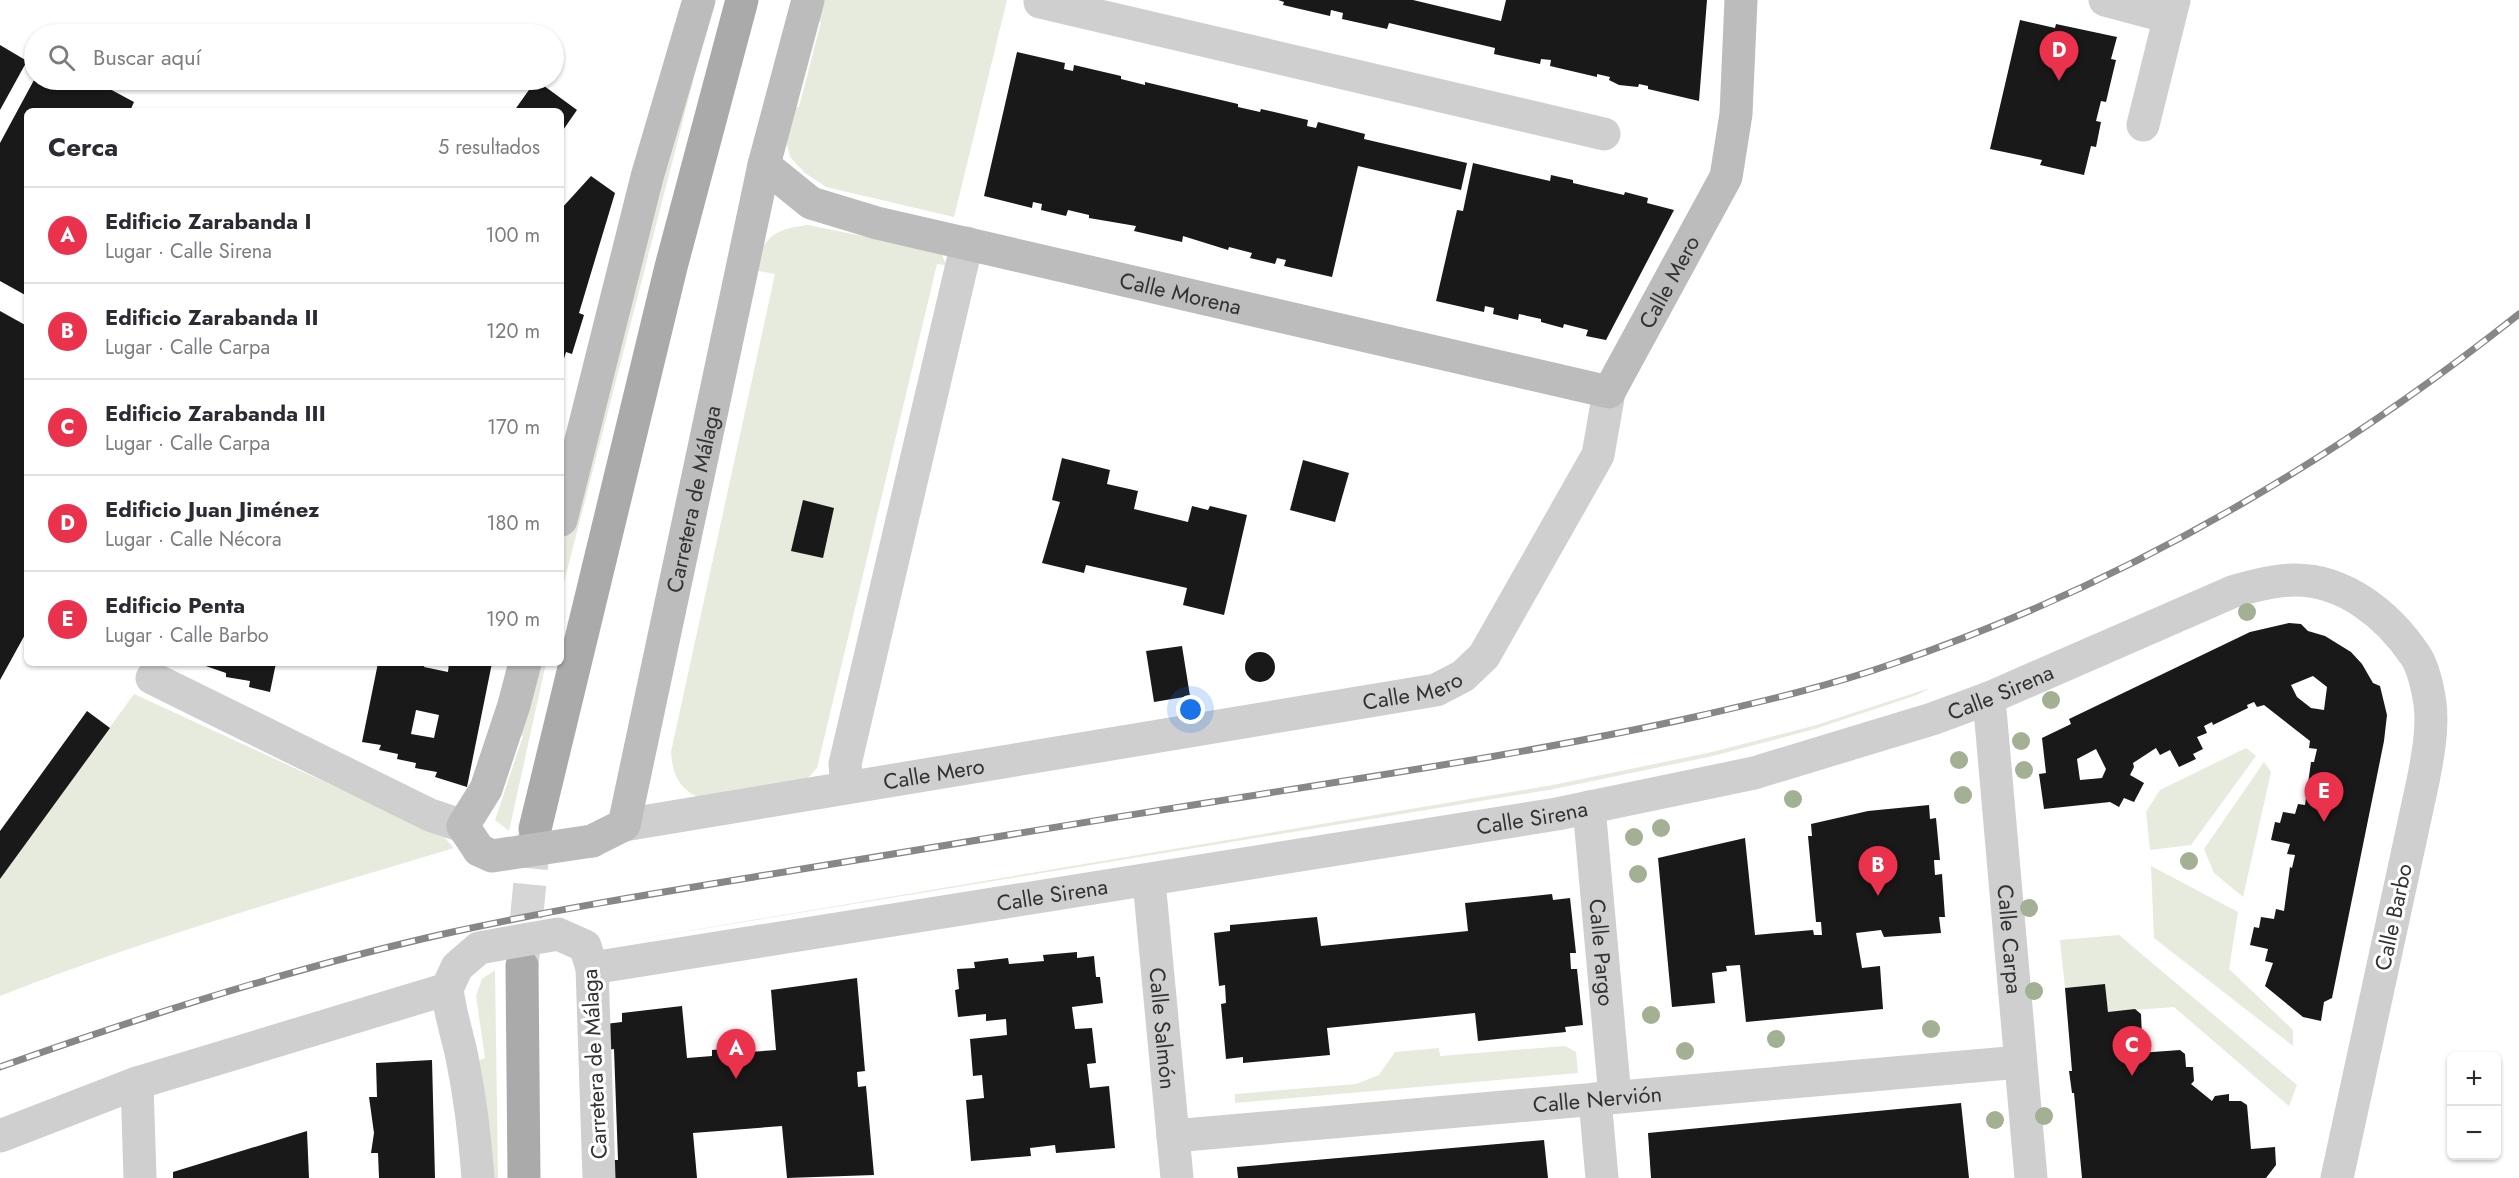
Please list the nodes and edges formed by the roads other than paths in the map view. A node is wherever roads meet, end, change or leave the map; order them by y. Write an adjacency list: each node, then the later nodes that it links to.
1 (699, 0): 13 (street)
2 (742, 0): 21 (main road)
3 (808, 0): 10 (street, Carretera de Málaga)
4 (1741, 0): 12 (street, Calle Mero)
5 (2105, 0): 7 (street)
6 (1040, 2): 9 (street)
7 (2172, 8): 8 (street)
8 (2143, 125)
9 (1604, 134)
10 (764, 165): 11 (street, Calle Morena); 20 (street, Carretera de Málaga)
11 (967, 243): 12 (street, Calle Morena); 18 (street)
12 (1610, 392): 18 (street, Calle Mero)
13 (564, 508)
14 (2417, 656): 17 (street, Calle Sirena); 39 (street, Calle Barbo)
15 (524, 666): 22 (street)
16 (152, 678): 22 (street)
17 (1989, 698): 19 (street, Calle Sirena); 27 (street, Calle Carpa)
18 (847, 787): 20 (street, Calle Mero)
19 (1589, 807): 23 (street, Calle Sirena); 29 (street, Calle Pargo)
20 (624, 825): 22 (street, bridge)
21 (535, 829)
22 (471, 838)
23 (1149, 881): 25 (street, Calle Sirena); 31 (street, Calle Salmón)
24 (522, 966): 34 (main road)
25 (592, 968): 26 (street, Carretera de Málaga, bridge); 35 (street, Carretera de Málaga)
26 (447, 989): 28 (street); 33 (street)
27 (2020, 1062): 29 (street, Calle Nervión); 38 (street, Calle Carpa)
28 (137, 1083): 30 (street); 32 (street)
29 (1605, 1098): 31 (street, Calle Nervión); 37 (street, Calle Pargo)
30 (0, 1136)
31 (1173, 1136): 36 (street, Calle Salmón)
32 (140, 1178)
33 (478, 1178)
34 (524, 1178)
35 (598, 1178)
36 (1177, 1178)
37 (1602, 1178)
38 (2031, 1178)
39 (2337, 1178)

